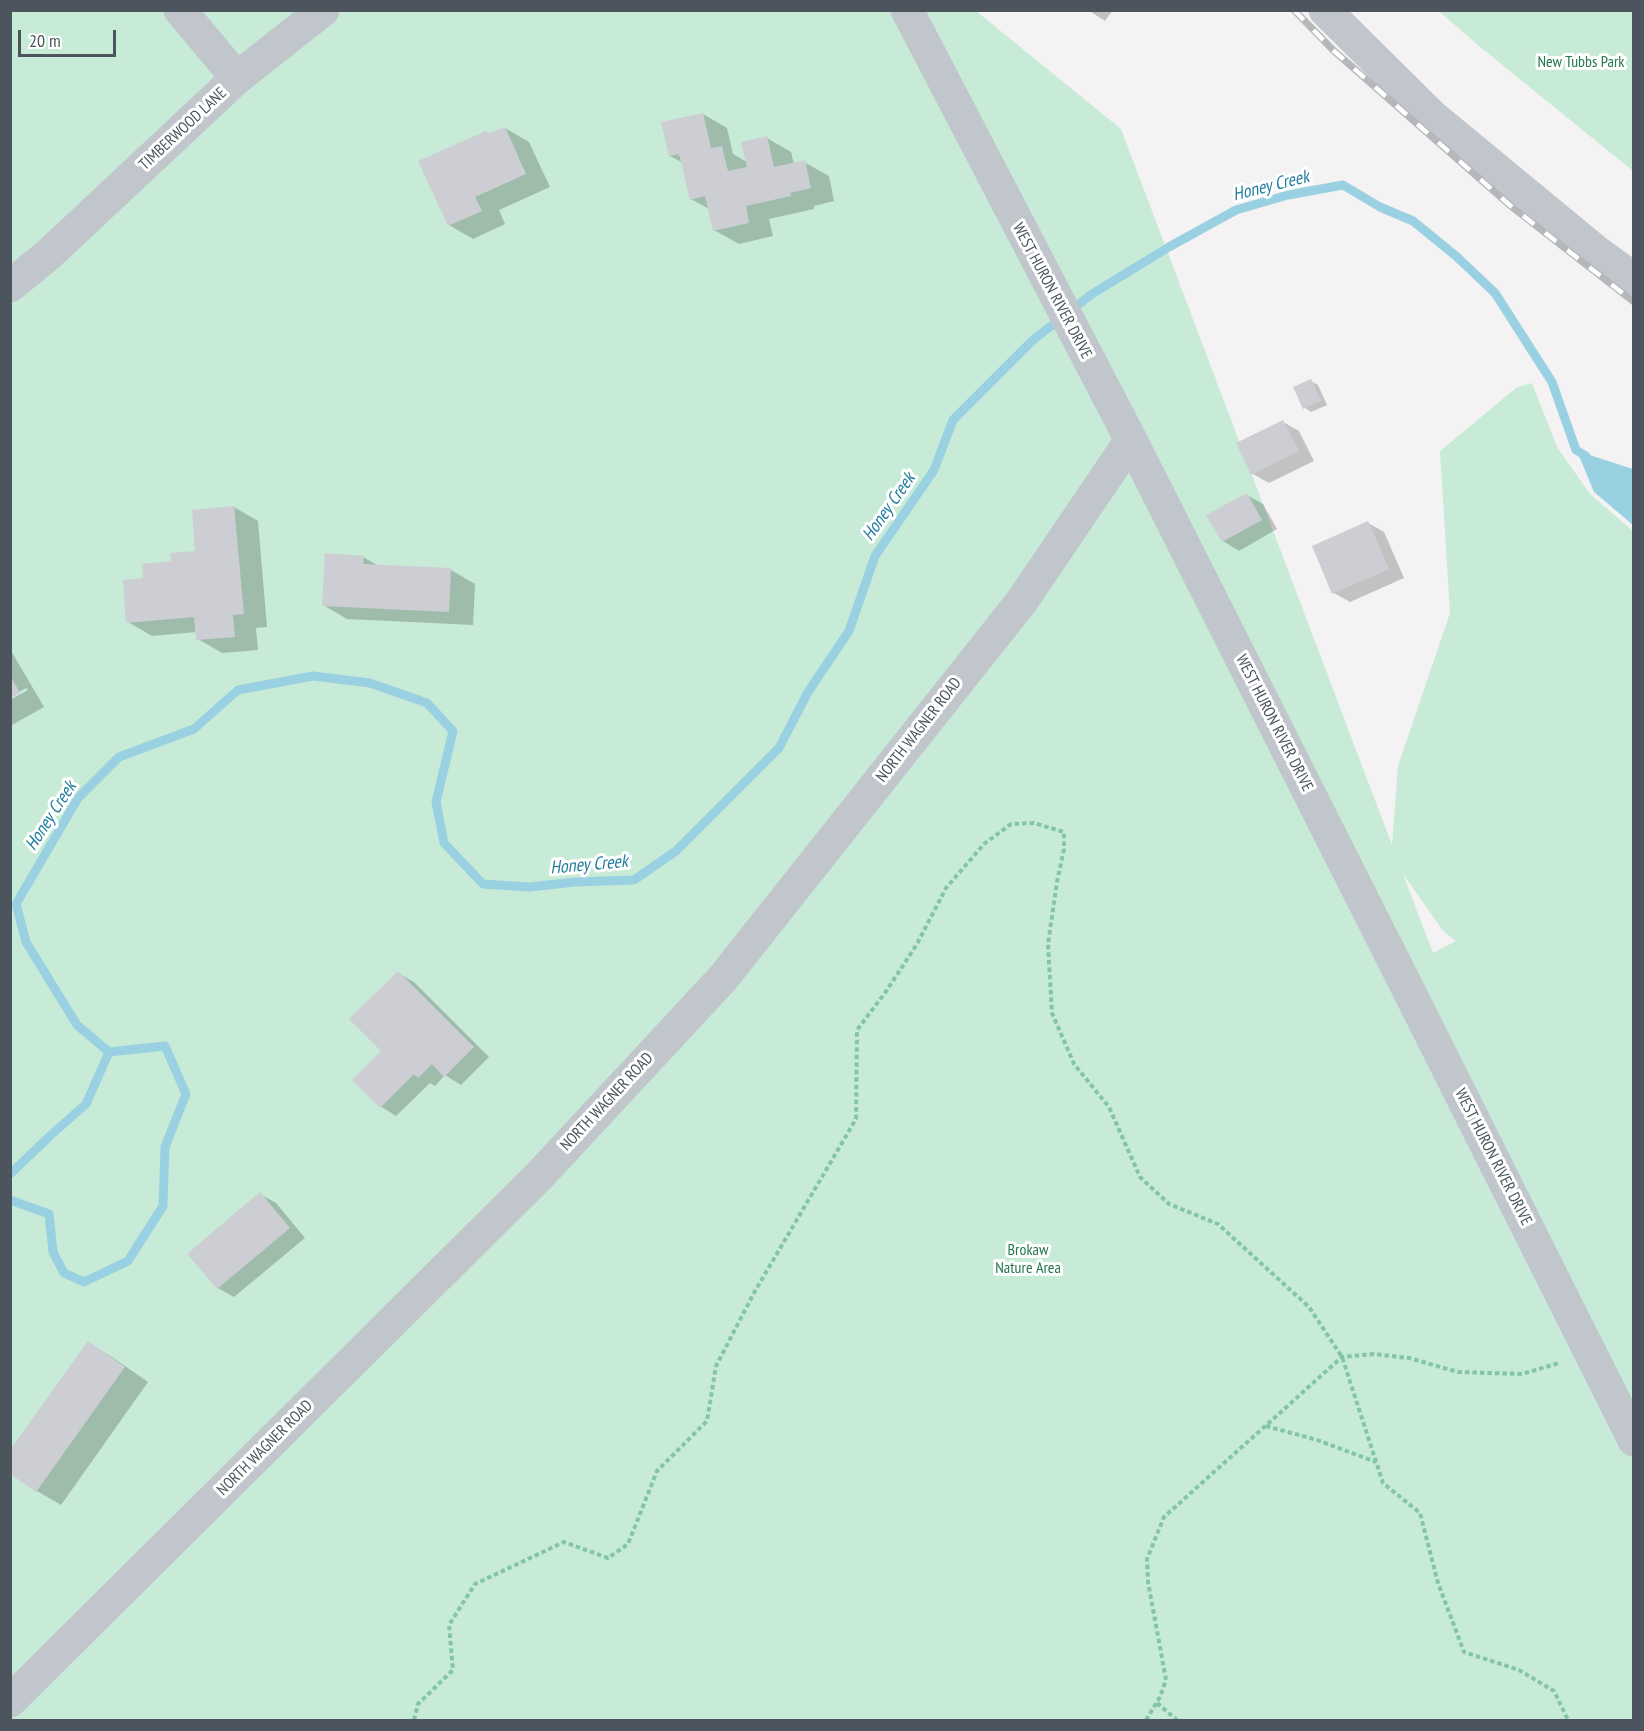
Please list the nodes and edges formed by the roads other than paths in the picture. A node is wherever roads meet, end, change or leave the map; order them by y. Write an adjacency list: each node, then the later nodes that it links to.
1 (180, 10): 5 (street)
2 (323, 10): 5 (street, TIMBERWOOD LANE)
3 (907, 10): 8 (street, WEST HURON RIVER DRIVE)
4 (1325, 10): 6 (street)
5 (237, 78): 7 (street, TIMBERWOOD LANE)
6 (1634, 279)
7 (10, 286)
8 (1131, 440): 9 (street, WEST HURON RIVER DRIVE); 10 (street, NORTH WAGNER ROAD)
9 (1634, 1440)
10 (10, 1701)

